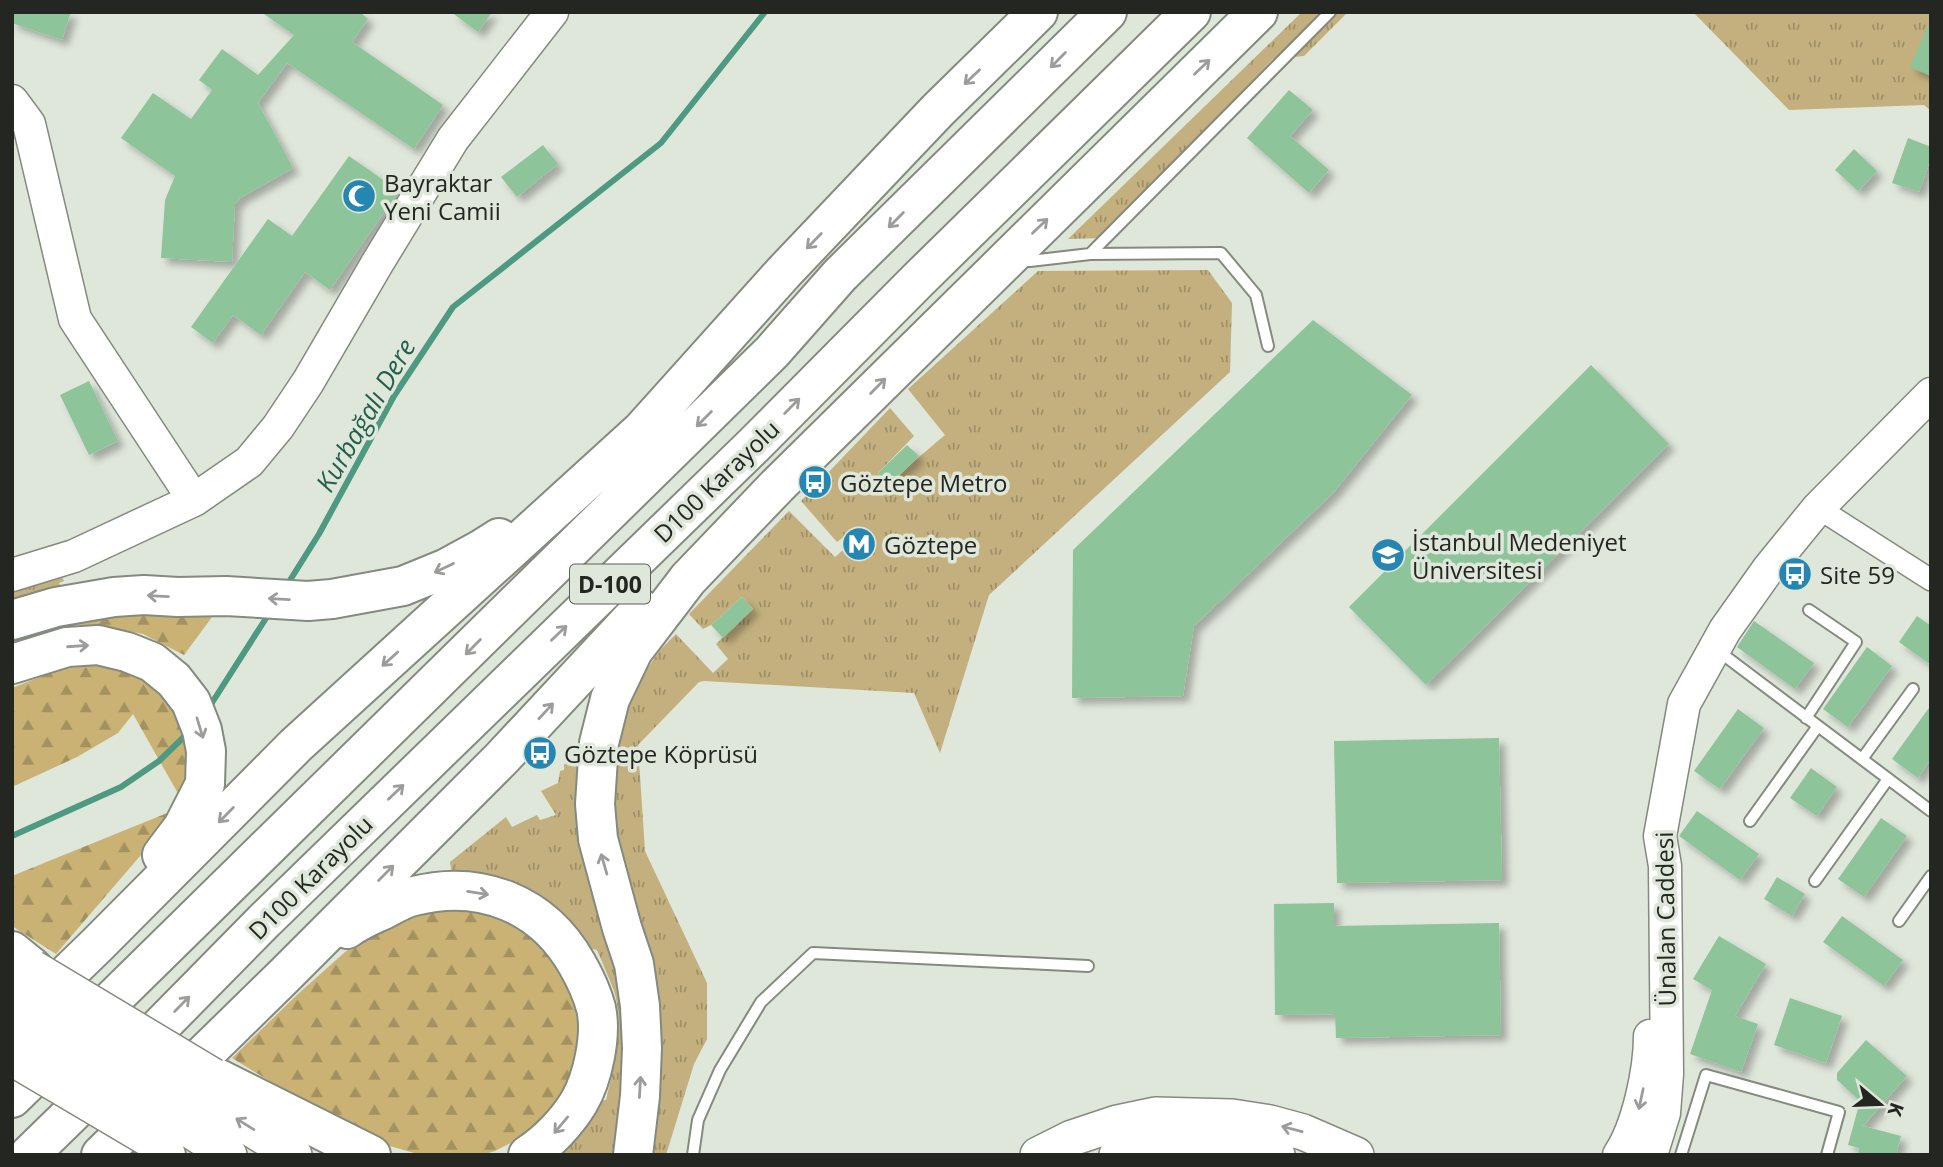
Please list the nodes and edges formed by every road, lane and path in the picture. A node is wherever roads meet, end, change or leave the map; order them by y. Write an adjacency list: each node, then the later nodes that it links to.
1 (552, 12): 16 (street)
2 (1038, 12): 13 (highway, one-way to 13)
3 (1107, 12): 10 (highway, D100 Karayolu / D-100, one-way to 10)
4 (1191, 12): 45 (highway, D100 Karayolu / D-100, one-way to 4)
5 (1258, 12): 9 (highway, one-way to 5)
6 (1330, 12): 8 (lane)
7 (12, 101): 16 (street)
8 (1090, 254): 9 (lane); 11 (lane)
9 (1006, 259): 15 (highway, one-way to 9)
10 (840, 275): 13 (highway); 42 (highway, D100 Karayolu / D-100, one-way to 42)
11 (1268, 346)
12 (1931, 394): 17 (street, Ünalan Caddesi)
13 (642, 430): 14 (highway)
14 (604, 465): 21 (highway, one-way to 21); 35 (highway, one-way to 35)
15 (777, 486): 38 (highway, one-way to 15); 52 (highway, one-way to 15)
16 (194, 500): 18 (street)
17 (1818, 508): 19 (street); 22 (street, Ünalan Caddesi)
18 (12, 575)
19 (1931, 580)
20 (1810, 610): 25 (lane)
21 (12, 620)
22 (1714, 649): 25 (lane); 31 (street, Ünalan Caddesi)
23 (12, 664): 35 (highway, one-way to 35)
24 (1913, 689): 27 (lane)
25 (1806, 718): 26 (lane)
26 (1818, 726): 27 (lane); 30 (lane)
27 (1862, 759): 28 (lane)
28 (1888, 779): 29 (lane); 33 (lane)
29 (1931, 811)
30 (1750, 821)
31 (1660, 836): 58 (street, one-way to 58); 59 (street, Ünalan Caddesi)
32 (1931, 876): 34 (lane)
33 (1815, 881)
34 (1899, 921)
35 (97, 945): 39 (highway)
36 (17, 965): 41 (main road, bridge)
37 (1088, 966): 53 (lane)
38 (286, 974): 46 (highway); 51 (highway, one-way to 51)
39 (12, 1026): 43 (main road, bridge)
40 (12, 1058): 43 (main road, bridge)
41 (204, 1085): 48 (main road, one-way to 41); 49 (main road); 50 (highway)
42 (12, 1098)
43 (165, 1142): 47 (main road)
44 (1172, 1149): 55 (main road); 56 (main road)
45 (29, 1155)
46 (101, 1155)
47 (229, 1155)
48 (294, 1155)
49 (338, 1155)
50 (371, 1155)
51 (528, 1155)
52 (633, 1155)
53 (693, 1155)
54 (1038, 1155): 57 (main road, one-way to 54)
55 (1117, 1155)
56 (1277, 1155)
57 (1356, 1155)
58 (1619, 1155)
59 (1651, 1155)
60 (1681, 1155): 61 (lane)
61 (1827, 1155)

